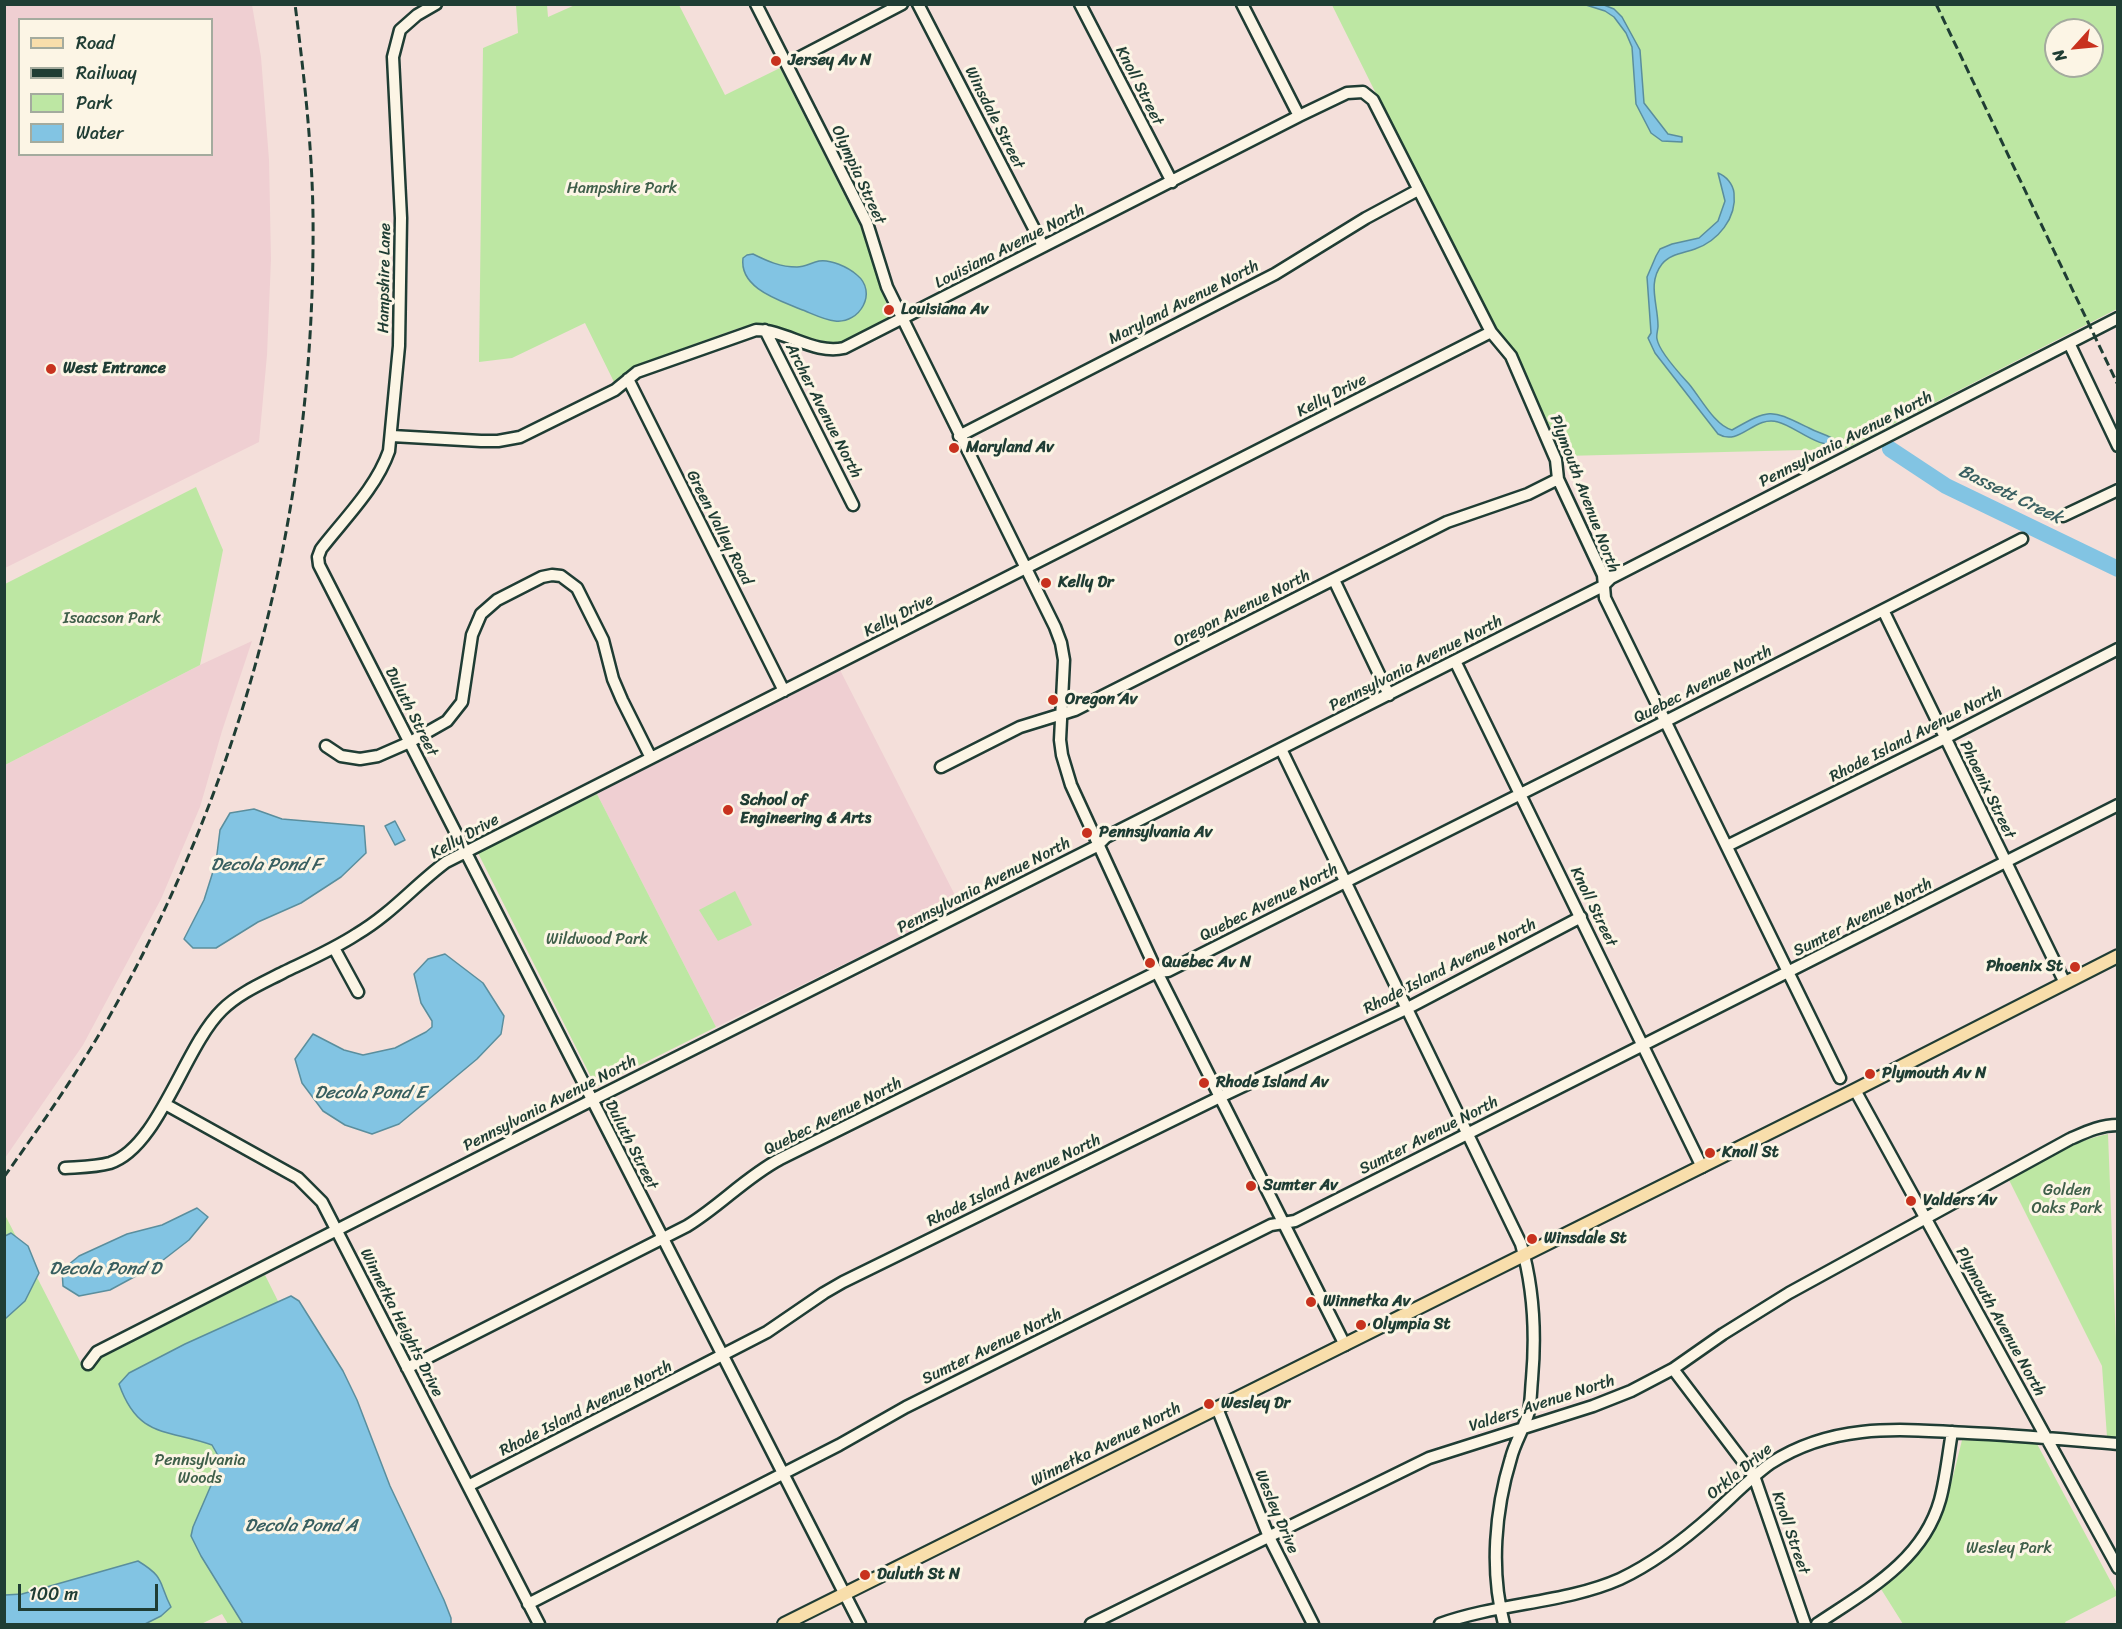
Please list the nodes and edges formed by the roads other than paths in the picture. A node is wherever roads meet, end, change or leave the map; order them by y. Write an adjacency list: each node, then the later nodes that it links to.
1 (436, 4): 19 (street, Hampshire Lane)
2 (756, 4): 7 (street, Olympia Street)
3 (902, 4): 7 (street)
4 (918, 4): 12 (street, Winsdale Street)
5 (1080, 4): 10 (street, Knoll Street)
6 (1242, 4): 9 (street)
7 (787, 64): 14 (street, Olympia Street)
8 (1363, 92): 9 (street, Louisiana Avenue North); 11 (street, Plymouth Avenue North)
9 (1299, 116): 10 (street, Louisiana Avenue North)
10 (1172, 182): 12 (street, Louisiana Avenue North)
11 (1418, 190): 16 (street, Plymouth Avenue North); 20 (street, Maryland Avenue North)
12 (1043, 246): 14 (street, Louisiana Avenue North)
13 (2118, 318): 17 (street, Pennsylvania Avenue North)
14 (903, 319): 15 (street, Louisiana Avenue North); 20 (street, Olympia Street)
15 (765, 330): 18 (street, Louisiana Avenue North); 24 (street, Archer Avenue North)
16 (1491, 332): 22 (street, Plymouth Avenue North); 28 (street, Kelly Drive)
17 (2069, 344): 21 (street); 30 (street, Pennsylvania Avenue North)
18 (628, 379): 19 (street, Louisiana Avenue North); 34 (street, Green Valley Road)
19 (392, 436): 27 (street, Hampshire Lane)
20 (959, 436): 28 (street, Olympia Street)
21 (2118, 446)
22 (1558, 479): 29 (street, Oregon Avenue North); 30 (street, Plymouth Avenue North)
23 (2118, 490): 25 (street)
24 (853, 505)
25 (2063, 516)
26 (2022, 539): 31 (street, Quebec Avenue North)
27 (321, 549): 39 (street, Duluth Street)
28 (1025, 568): 34 (street, Kelly Drive); 36 (street, Olympia Street)
29 (1334, 580): 35 (street); 36 (street, Oregon Avenue North)
30 (1603, 586): 33 (street, Pennsylvania Avenue North); 37 (street, Plymouth Avenue North)
31 (1883, 610): 37 (street, Quebec Avenue North); 38 (street, Phoenix Street)
32 (2118, 650): 38 (street, Rhode Island Avenue North)
33 (1455, 662): 35 (street, Pennsylvania Avenue North); 44 (street, Knoll Street)
34 (784, 691): 42 (street, Kelly Drive)
35 (1389, 695): 41 (street, Pennsylvania Avenue North)
36 (1062, 715): 43 (street, Oregon Avenue North); 46 (street, Olympia Street)
37 (1665, 721): 44 (street, Quebec Avenue North); 47 (street, Plymouth Avenue North)
38 (1945, 738): 47 (street, Rhode Island Avenue North); 49 (street, Phoenix Street)
39 (410, 742): 40 (street); 42 (street); 48 (street, Duluth Street)
40 (326, 746)
41 (1281, 749): 46 (street, Pennsylvania Avenue North); 50 (street)
42 (651, 758): 48 (street, Kelly Drive)
43 (941, 767)
44 (1520, 794): 50 (street, Quebec Avenue North); 51 (street, Knoll Street)
45 (2118, 805): 49 (street, Sumter Avenue North)
46 (1097, 846): 54 (street, Olympia Street); 63 (street, Pennsylvania Avenue North)
47 (1727, 846): 55 (street, Plymouth Avenue North)
48 (465, 852): 52 (street, Kelly Drive); 63 (street, Duluth Street)
49 (2006, 862): 55 (street, Sumter Avenue North); 56 (street, Phoenix Street)
50 (1345, 882): 54 (street, Quebec Avenue North); 58 (street)
51 (1581, 917): 58 (street, Rhode Island Avenue North); 59 (street, Knoll Street)
52 (334, 948): 57 (street); 64 (street, Kelly Drive)
53 (2118, 956): 56 (main road, Winnetka Avenue North)
54 (1157, 972): 62 (street, Olympia Street); 72 (street, Quebec Avenue North)
55 (1788, 972): 59 (street, Sumter Avenue North); 60 (street, Plymouth Avenue North)
56 (2065, 983): 61 (main road, Winnetka Avenue North)
57 (358, 992)
58 (1406, 1009): 62 (street, Rhode Island Avenue North); 66 (street)
59 (1642, 1046): 66 (street, Sumter Avenue North); 67 (street, Knoll Street)
60 (1840, 1078)
61 (1855, 1090): 67 (main road, Winnetka Avenue North); 69 (street, Plymouth Avenue North)
62 (1220, 1097): 70 (street, Olympia Street); 75 (street, Rhode Island Avenue North)
63 (591, 1100): 71 (street, Pennsylvania Avenue North); 72 (street, Duluth Street)
64 (165, 1104): 68 (street, Kelly Drive); 71 (street, Winnetka Heights Drive)
65 (2118, 1125): 69 (street, Valders Avenue North)
66 (1467, 1134): 70 (street, Sumter Avenue North); 73 (street)
67 (1702, 1167): 73 (main road, Winnetka Avenue North)
68 (65, 1168)
69 (1926, 1217): 78 (street, Valders Avenue North); 82 (street, Plymouth Avenue North)
70 (1284, 1222): 74 (street, Olympia Street); 84 (street, Sumter Avenue North)
71 (337, 1229): 76 (street, Pennsylvania Avenue North); 77 (street, Winnetka Heights Drive)
72 (662, 1238): 75 (street, Duluth Street); 77 (street, Quebec Avenue North)
73 (1524, 1255): 74 (main road, Winnetka Avenue North); 80 (street)
74 (1345, 1345): 79 (main road, Winnetka Avenue North)
75 (722, 1357): 84 (street, Duluth Street); 86 (street, Rhode Island Avenue North)
76 (88, 1364)
77 (407, 1368): 86 (street, Winnetka Heights Drive)
78 (1673, 1368): 80 (street, Valders Avenue North); 85 (street, Knoll Street)
79 (1217, 1408): 87 (street, Wesley Drive); 89 (main road, Winnetka Avenue North)
80 (1521, 1429): 87 (street, Valders Avenue North); 91 (street)
81 (1952, 1432): 82 (street, Orkla Drive); 85 (street, Orkla Drive); 100 (street)
82 (2046, 1437): 83 (street, Orkla Drive); 88 (street, Plymouth Avenue North)
83 (2118, 1444)
84 (783, 1474): 89 (street, Duluth Street); 90 (street, Sumter Avenue North)
85 (1754, 1476): 91 (street, Orkla Drive); 99 (street, Knoll Street)
86 (468, 1486): 90 (street, Winnetka Heights Drive)
87 (1269, 1537): 95 (street, Valders Avenue North); 96 (street, Wesley Drive)
88 (2118, 1568)
89 (844, 1594): 93 (main road, Winnetka Avenue North); 94 (street, Duluth Street)
90 (528, 1604): 92 (street, Winnetka Heights Drive)
91 (1500, 1608): 97 (street, Orkla Drive); 98 (street)
92 (539, 1624)
93 (784, 1624)
94 (860, 1624)
95 (1091, 1624)
96 (1312, 1624)
97 (1440, 1624)
98 (1504, 1624)
99 (1805, 1624)
100 (1817, 1624)

